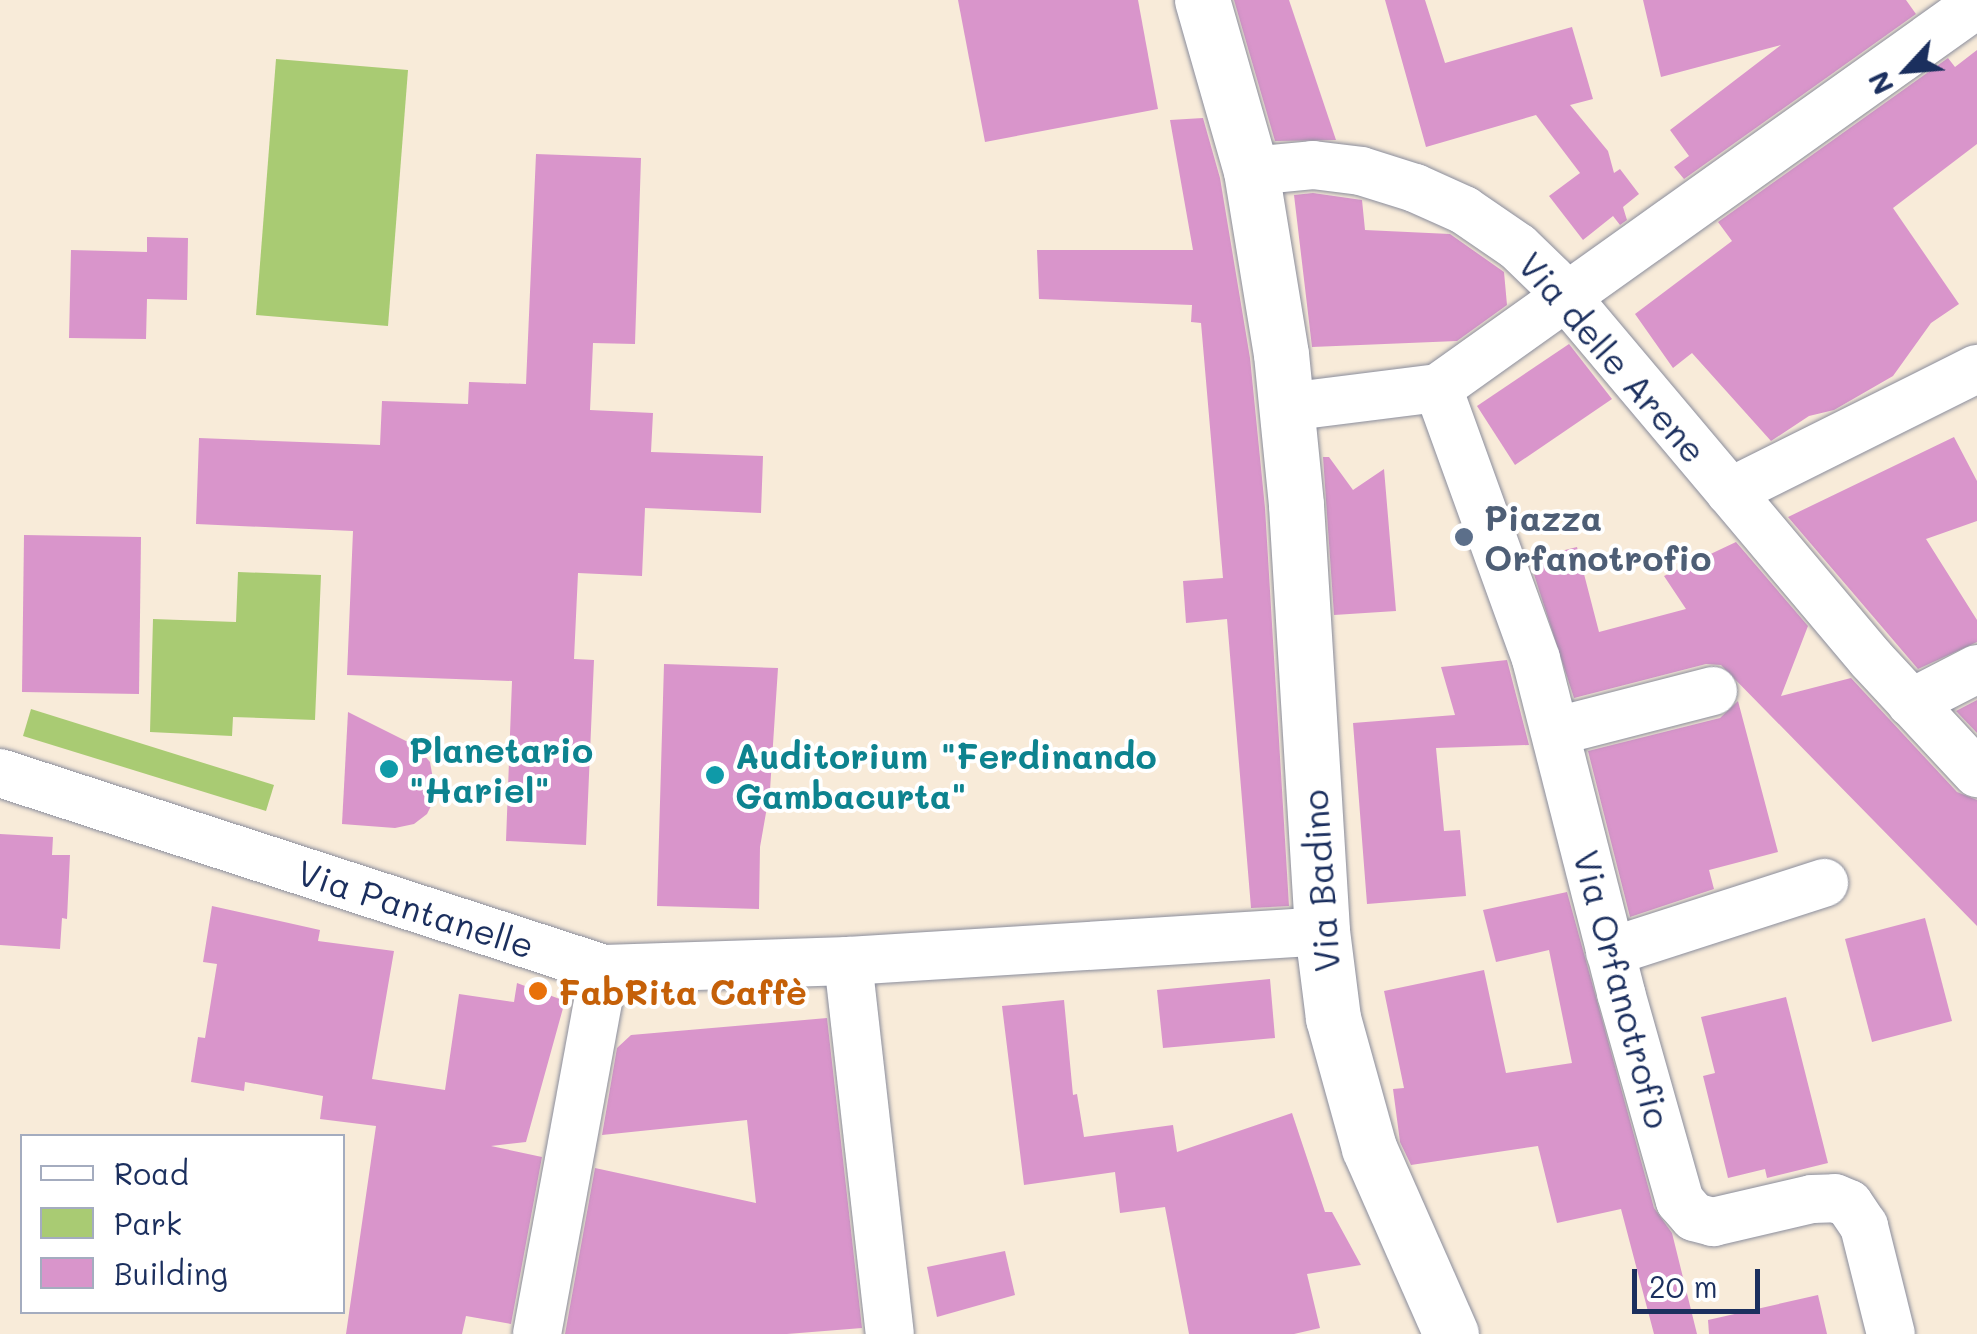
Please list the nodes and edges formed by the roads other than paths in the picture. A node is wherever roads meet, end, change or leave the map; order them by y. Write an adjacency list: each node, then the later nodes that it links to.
1 (1202, 0): 3 (street, Via Badino)
2 (1977, 4): 4 (street)
3 (1251, 170): 4 (street, Via delle Arene); 7 (street, Via Badino)
4 (1566, 296): 6 (street); 8 (street, Via delle Arene)
5 (1977, 369): 8 (street)
6 (1438, 388): 7 (street); 12 (street, Via Orfanotrofio)
7 (1287, 406): 16 (street, Via Badino)
8 (1730, 492): 11 (street, Via delle Arene)
9 (1977, 669): 11 (street)
10 (1713, 691): 12 (street)
11 (1911, 703): 13 (street, Via delle Arene)
12 (1557, 731): 17 (street, Via Orfanotrofio)
13 (1977, 773)
14 (0, 774): 19 (street, Via Pantanelle)
15 (1824, 883): 17 (street)
16 (1322, 930): 18 (street, Via Pantanelle); 22 (street, Via Badino)
17 (1610, 952): 23 (street, Via Orfanotrofio)
18 (848, 961): 19 (street, Via Pantanelle); 21 (street)
19 (604, 969): 20 (street)
20 (536, 1334)
21 (890, 1334)
22 (1452, 1334)
23 (1891, 1334)

